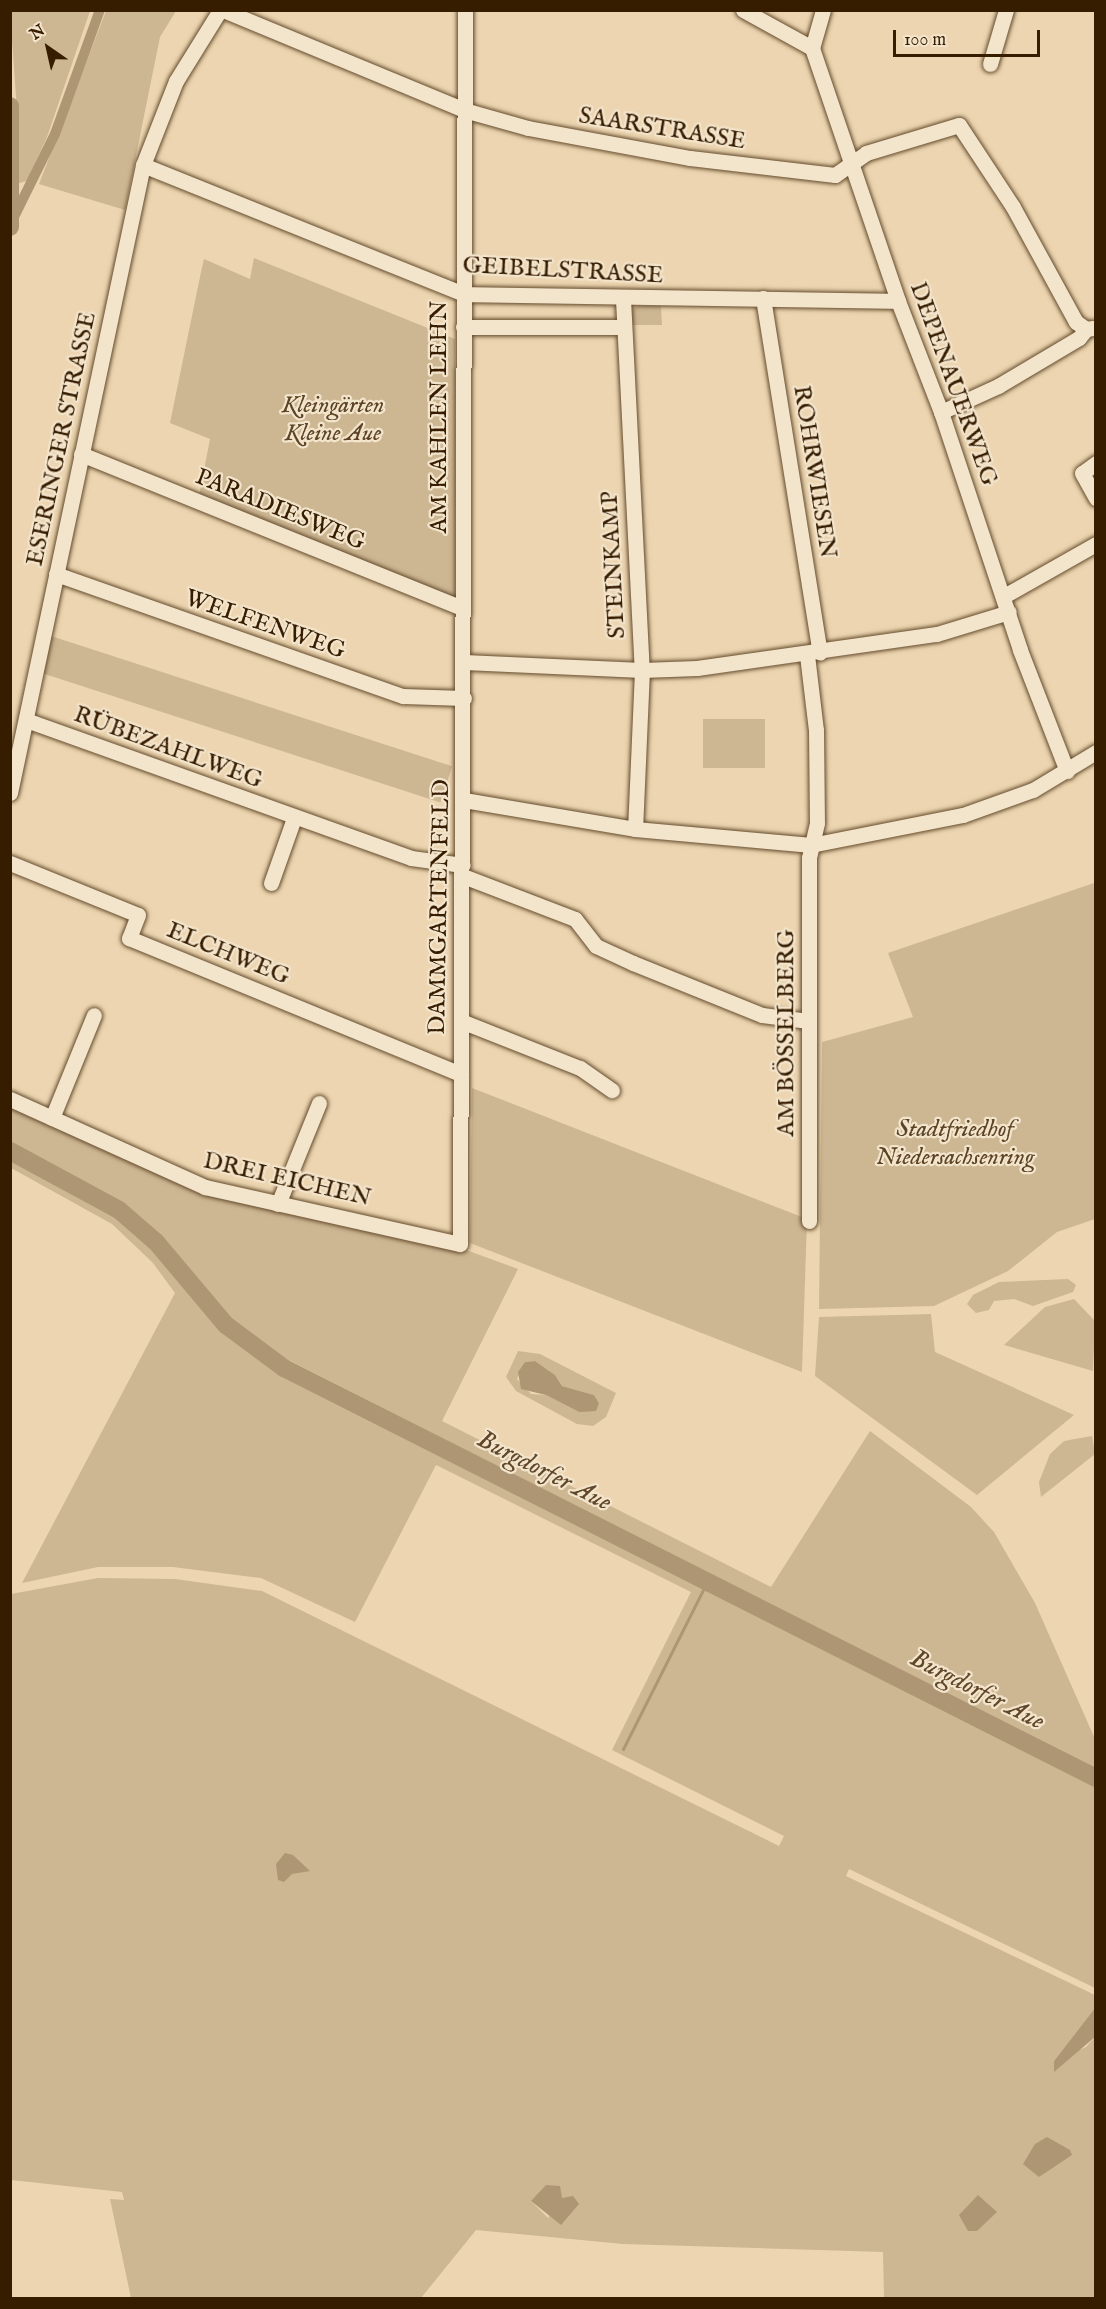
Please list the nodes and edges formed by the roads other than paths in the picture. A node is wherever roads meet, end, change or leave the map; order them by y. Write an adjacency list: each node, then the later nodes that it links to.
1 (222, 10): 8 (street, SAARSTRASSE); 10 (street, ESERINGER STRASSE)
2 (465, 10): 8 (street, AM KAHLEN LEHN)
3 (743, 10): 6 (street)
4 (823, 10): 6 (street)
5 (1006, 10): 7 (street)
6 (812, 48): 9 (street, DEPENAUERWEG)
7 (990, 64)
8 (464, 110): 9 (street, SAARSTRASSE); 11 (street, AM KAHLEN LEHN)
9 (852, 163): 14 (street, DEPENAUERWEG); 17 (street, SAARSTRASSE)
10 (143, 165): 11 (street, GEIBELSTRASSE); 19 (street, ESERINGER STRASSE)
11 (464, 294): 13 (street, GEIBELSTRASSE); 15 (street, AM KAHLEN LEHN)
12 (763, 298): 13 (street, GEIBELSTRASSE); 14 (street, GEIBELSTRASSE); 28 (street, ROHRWIESEN)
13 (622, 299): 16 (street, STEINKAMP)
14 (898, 301): 18 (street, DEPENAUERWEG)
15 (463, 327): 16 (street); 23 (street, AM KAHLEN LEHN)
16 (623, 327): 30 (street, STEINKAMP)
17 (1091, 328): 18 (street)
18 (941, 412): 25 (street, DEPENAUERWEG)
19 (81, 454): 24 (street, ESERINGER STRASSE); 26 (street, PARADIESWEG)
20 (1095, 463): 21 (street)
21 (1095, 498)
22 (1095, 544): 25 (street)
23 (461, 571): 26 (street, DAMMGARTENFELD)
24 (56, 574): 31 (street, WELFENWEG); 32 (street, ESERINGER STRASSE)
25 (1004, 596): 27 (street, DEPENAUERWEG)
26 (462, 609): 29 (street, DAMMGARTENFELD)
27 (1009, 612): 28 (street); 35 (street, DEPENAUERWEG)
28 (813, 653): 30 (street); 33 (street, ROHRWIESEN)
29 (464, 662): 30 (street); 31 (street, DAMMGARTENFELD)
30 (642, 670): 39 (street, STEINKAMP)
31 (464, 698): 37 (street, DAMMGARTENFELD)
32 (26, 720): 36 (street, ESERINGER STRASSE); 38 (street, RÜBEZAHLWEG)
33 (816, 730): 40 (street, AM BÖSSELBERG)
34 (1095, 752): 35 (street)
35 (1067, 771): 40 (street)
36 (10, 793)
37 (464, 800): 39 (street); 42 (street, DAMMGARTENFELD)
38 (294, 818): 42 (street, RÜBEZAHLWEG); 43 (street)
39 (635, 829): 40 (street)
40 (812, 845): 46 (street, AM BÖSSELBERG)
41 (10, 863): 47 (street, ELCHWEG)
42 (463, 870): 45 (street, DAMMGARTENFELD); 46 (street, RÜBEZAHLWEG)
43 (271, 883)
44 (94, 1015): 51 (street)
45 (461, 1021): 47 (street, DAMMGARTENFELD); 48 (street)
46 (809, 1021): 53 (street, AM BÖSSELBERG)
47 (461, 1074): 54 (street, DAMMGARTENFELD)
48 (612, 1090)
49 (10, 1099): 51 (street, DREI EICHEN)
50 (319, 1103): 52 (street)
51 (52, 1118): 52 (street, DREI EICHEN)
52 (278, 1204): 54 (street, DREI EICHEN)
53 (809, 1221)
54 (460, 1244)

